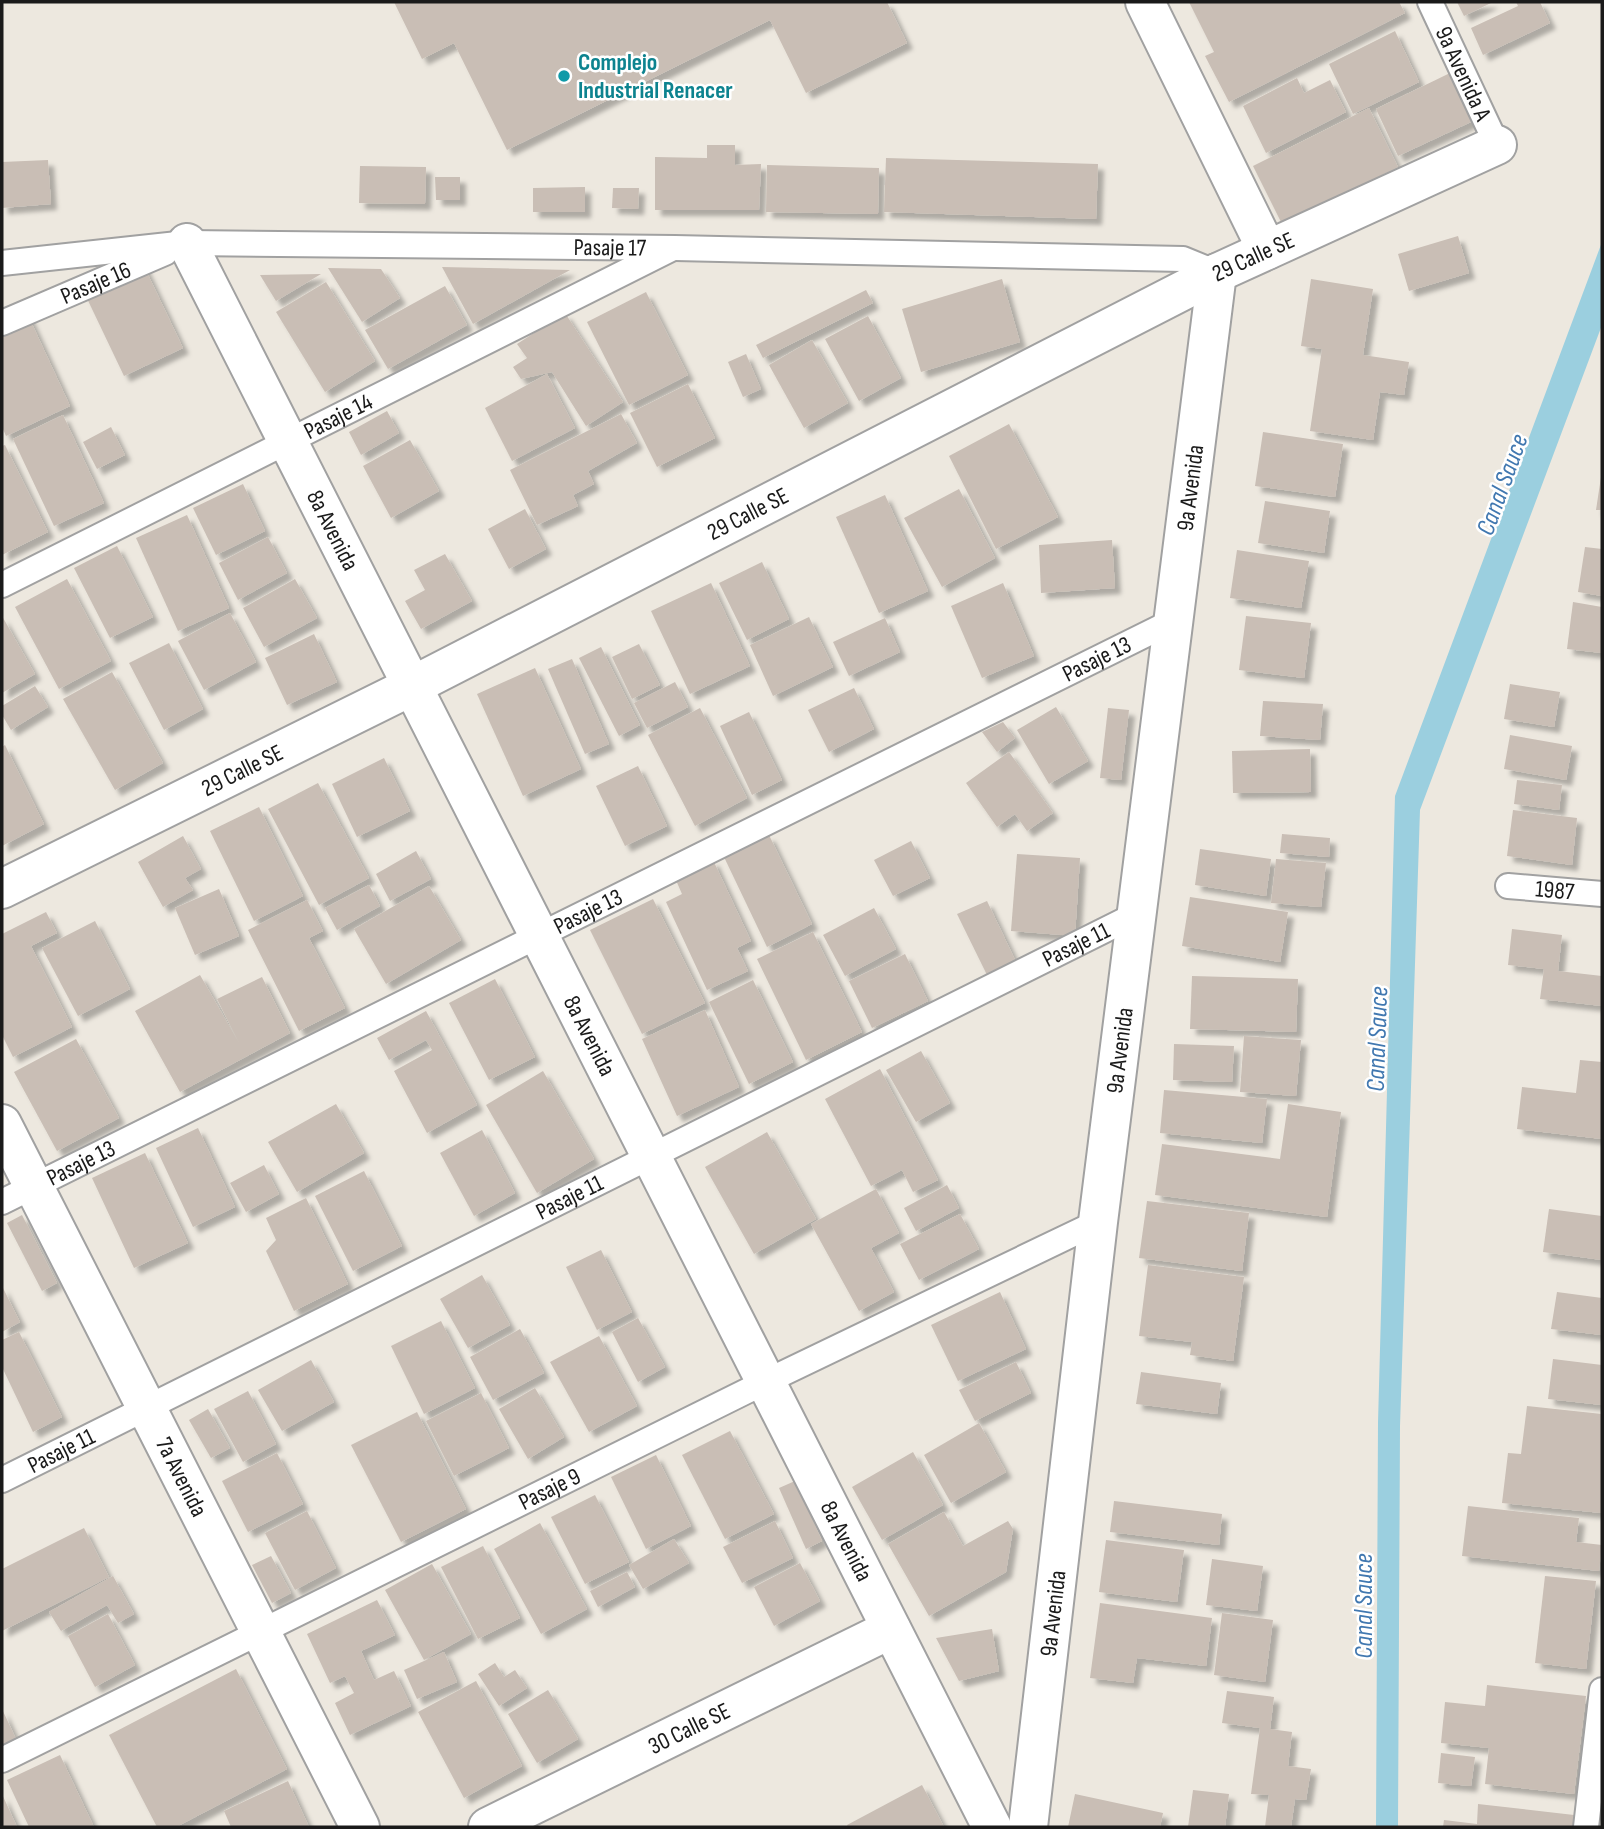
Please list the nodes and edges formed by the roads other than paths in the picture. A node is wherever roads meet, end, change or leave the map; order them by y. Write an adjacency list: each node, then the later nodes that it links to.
1 (1145, 2): 6 (street)
2 (1430, 2): 3 (lane, 9a Avenida A)
3 (1497, 145): 6 (street, 29 Calle SE)
4 (187, 243): 5 (lane, Pasaje 17); 7 (lane, Pasaje 17); 9 (lane, Pasaje 16); 10 (street, 8a Avenida)
5 (675, 247): 8 (lane, Pasaje 17); 10 (lane, Pasaje 14)
6 (1266, 250): 8 (street, 29 Calle SE)
7 (2, 263)
8 (1217, 273): 12 (street, 9a Avenida); 13 (street, 29 Calle SE)
9 (2, 323)
10 (288, 442): 11 (lane, Pasaje 14); 13 (street, 8a Avenida)
11 (2, 585)
12 (1173, 621): 17 (street, 9a Avenida); 18 (lane, Pasaje 13)
13 (412, 686): 15 (street, 29 Calle SE); 18 (street, 8a Avenida)
14 (1508, 886): 16 (lane, 1987)
15 (2, 889)
16 (1602, 894)
17 (1137, 914): 20 (lane, Pasaje 11); 22 (street, 9a Avenida)
18 (538, 935): 20 (street, 8a Avenida); 21 (lane, Pasaje 13)
19 (2, 1124): 21 (street, 7a Avenida)
20 (650, 1156): 23 (street, 8a Avenida); 24 (lane, Pasaje 11)
21 (18, 1194): 24 (street, 7a Avenida)
22 (1098, 1222): 23 (lane, Pasaje 9); 33 (street, 9a Avenida)
23 (765, 1382): 26 (street, 8a Avenida); 27 (lane, Pasaje 9)
24 (146, 1408): 25 (lane, Pasaje 11); 27 (street, 7a Avenida)
25 (2, 1480)
26 (891, 1629): 31 (street, 30 Calle SE); 32 (street, 8a Avenida)
27 (261, 1633): 29 (lane, Pasaje 9); 30 (street, 7a Avenida)
28 (1602, 1690): 34 (lane)
29 (2, 1760)
30 (360, 1827)
31 (488, 1827)
32 (992, 1827)
33 (1028, 1827)
34 (1586, 1827)

